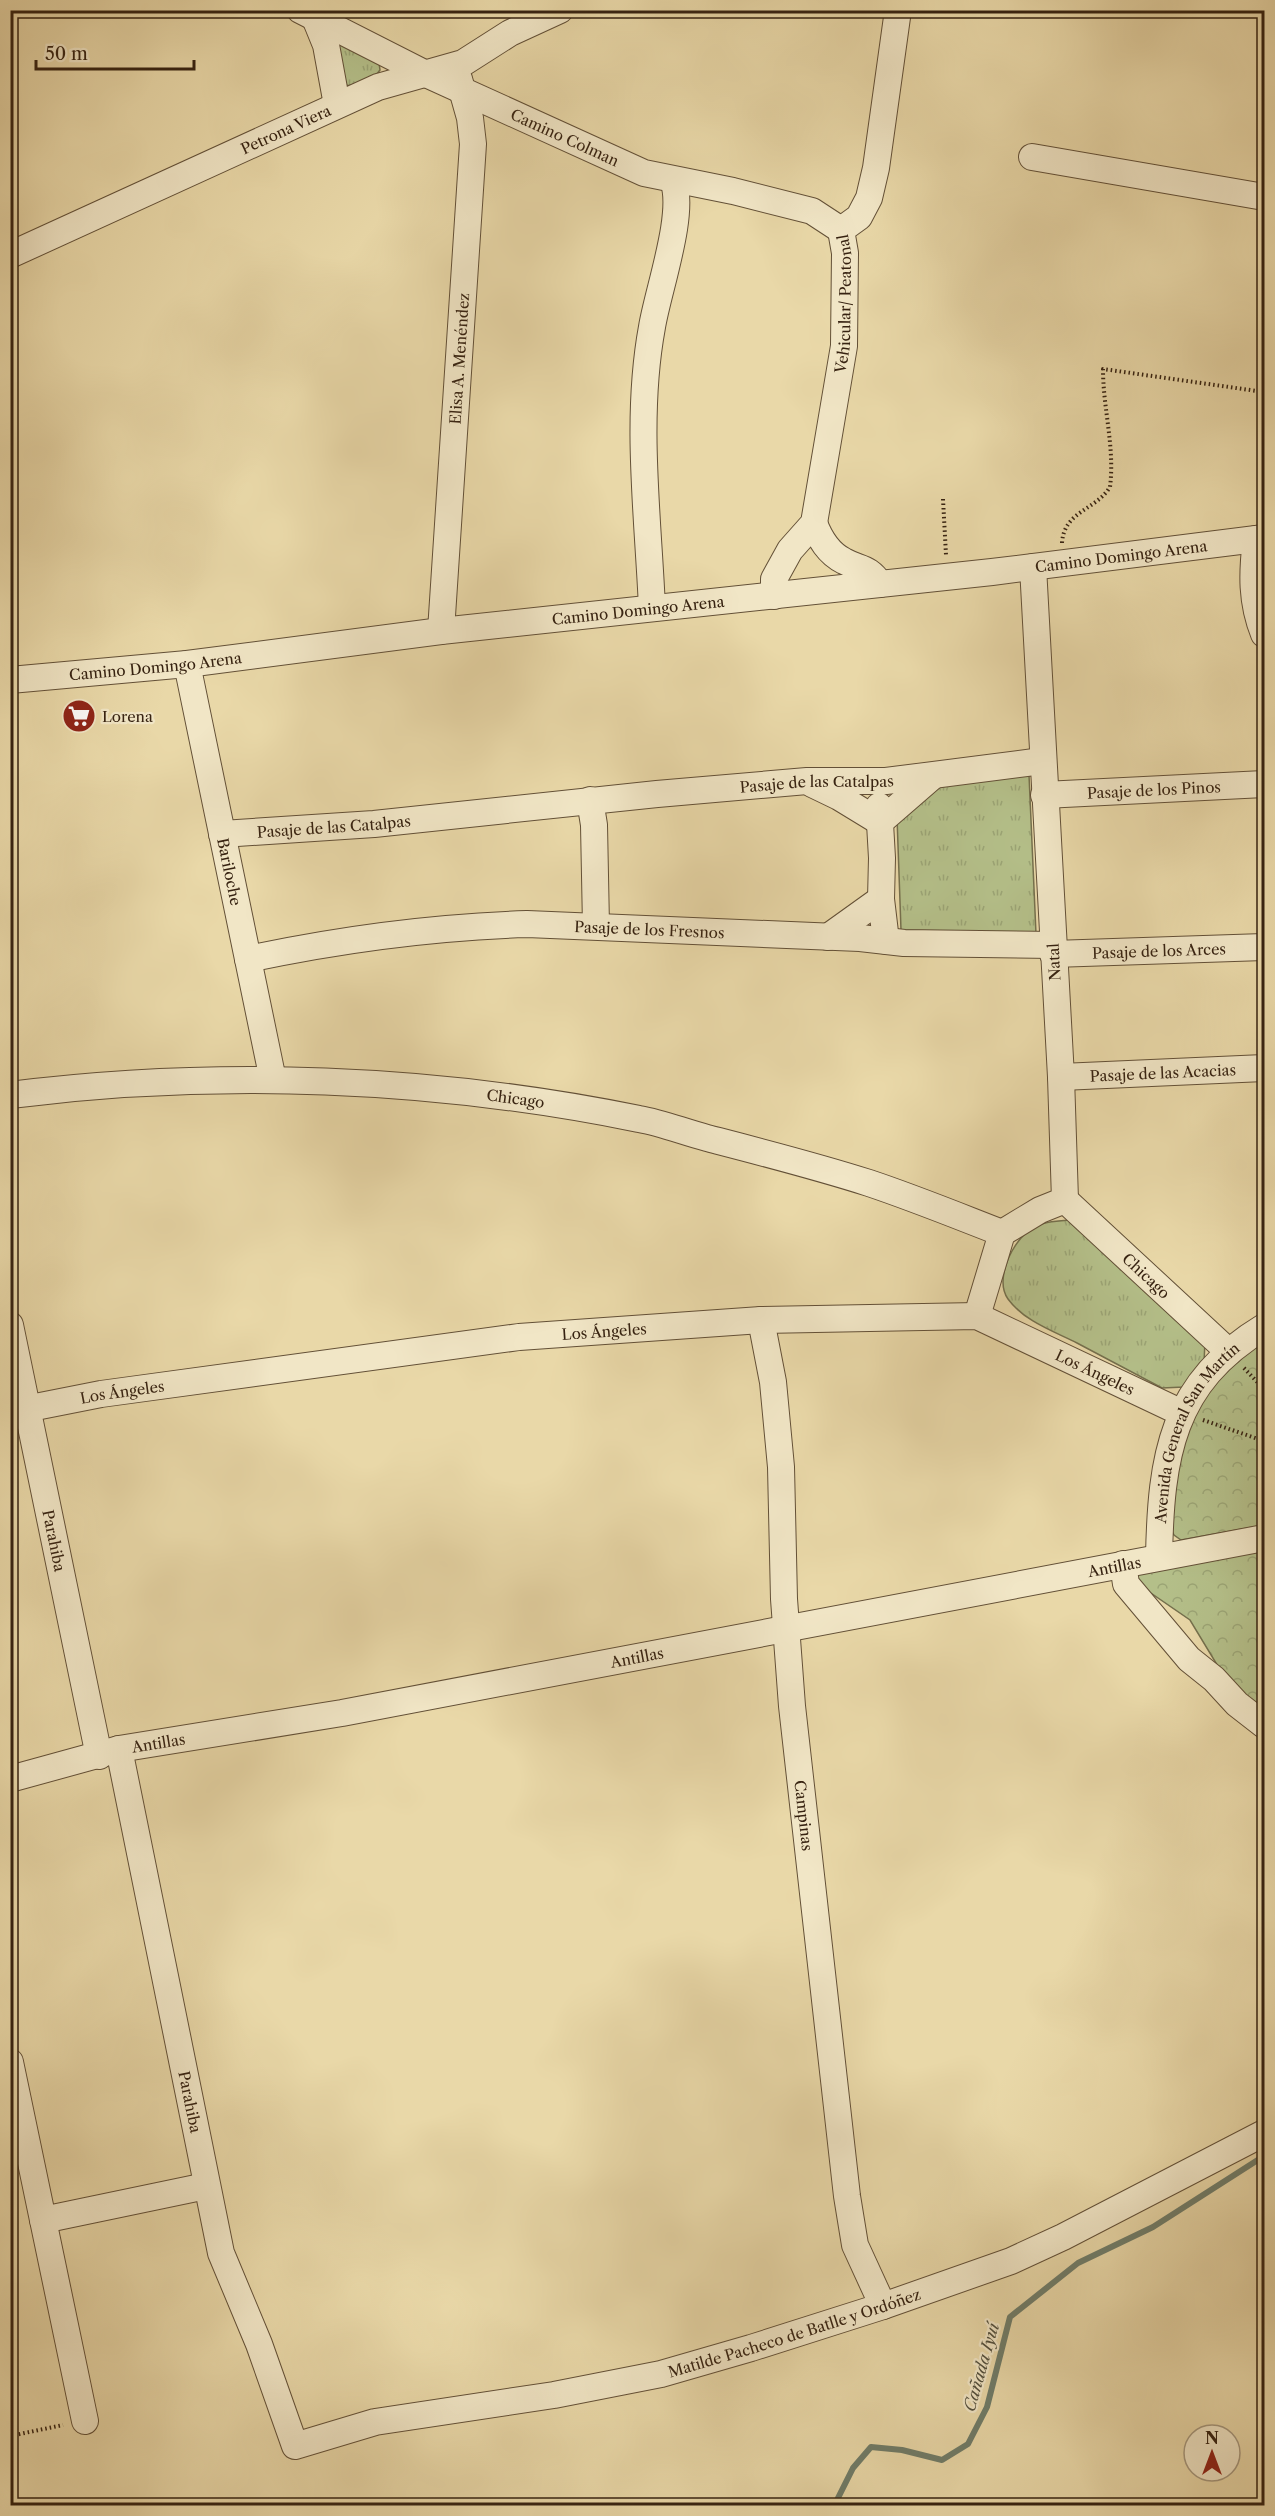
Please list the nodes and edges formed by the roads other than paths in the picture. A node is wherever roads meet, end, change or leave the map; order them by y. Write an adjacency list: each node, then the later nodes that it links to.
1 (560, 10): 4 (street, Petrona Viera)
2 (898, 10): 11 (street, Vehicular/ Peatonal)
3 (308, 14): 5 (street, Camino Colman); 7 (street)
4 (463, 63): 5 (street, Petrona Viera); 6 (street)
5 (426, 74): 6 (street, Camino Colman); 7 (street, Petrona Viera)
6 (460, 89): 9 (street, Camino Colman); 19 (street, Elisa A. Menéndez)
7 (337, 105): 12 (street, Petrona Viera)
8 (1032, 157): 10 (street)
9 (673, 180): 11 (street, Camino Colman); 18 (street)
10 (1264, 197)
11 (841, 230): 13 (street, Vehicular/ Peatonal)
12 (10, 255)
13 (814, 523): 16 (street); 17 (street)
14 (1260, 538): 15 (street, Camino Domingo Arena); 20 (street)
15 (1033, 567): 16 (street, Camino Domingo Arena); 23 (street, Natal)
16 (880, 584): 17 (street, Camino Domingo Arena)
17 (774, 596): 18 (street, Camino Domingo Arena)
18 (652, 609): 19 (street, Camino Domingo Arena)
19 (441, 631): 21 (street, Camino Domingo Arena)
20 (1264, 634)
21 (187, 664): 22 (street, Camino Domingo Arena); 31 (street, Bariloche)
22 (10, 680)
23 (1042, 760): 24 (street, Pasaje de las Catalpas); 28 (street, Natal)
24 (933, 776): 25 (street, Pasaje de las Catalpas); 30 (street)
25 (878, 781): 26 (street, Pasaje de las Catalpas); 30 (street)
26 (807, 782): 29 (street, Pasaje de las Catalpas); 30 (street)
27 (1264, 784): 28 (street, Pasaje de los Pinos)
28 (1044, 795): 37 (street, Natal)
29 (590, 800): 31 (street, Pasaje de las Catalpas); 33 (street)
30 (880, 822): 32 (street)
31 (222, 834): 38 (street, Bariloche)
32 (881, 899): 34 (street); 35 (street)
33 (596, 926): 34 (street, Pasaje de los Fresnos); 38 (street, Pasaje de los Fresnos)
34 (828, 937): 35 (street, Pasaje de los Fresnos)
35 (886, 941): 37 (street, Pasaje de los Fresnos)
36 (1264, 947): 37 (street, Pasaje de los Arces)
37 (1053, 950): 40 (street, Natal)
38 (248, 959): 41 (street, Bariloche)
39 (1264, 1068): 40 (street, Pasaje de las Acacias)
40 (1060, 1077): 43 (street, Natal)
41 (273, 1080): 42 (street, Chicago); 44 (street, Chicago)
42 (10, 1095)
43 (1065, 1200): 44 (street); 49 (street, Chicago)
44 (1002, 1233): 45 (street)
45 (977, 1316): 46 (street, Los Ángeles); 51 (street, Los Ángeles)
46 (761, 1320): 50 (street, Los Ángeles); 55 (street, Campinas)
47 (10, 1325): 50 (street, Parahiba)
48 (1264, 1327): 49 (street, Avenida General San Martín)
49 (1229, 1352): 51 (street, Avenida General San Martín)
50 (19, 1411): 57 (street, Parahiba)
51 (1182, 1413): 53 (street, Avenida General San Martín)
52 (1264, 1538): 53 (street, Antillas)
53 (1159, 1557): 54 (street, Antillas)
54 (1123, 1564): 55 (street, Antillas); 56 (street)
55 (786, 1629): 57 (street, Antillas); 63 (street, Campinas)
56 (1264, 1725)
57 (109, 1752): 58 (street, Antillas); 61 (street, Parahiba)
58 (10, 1779)
59 (10, 2062): 62 (street)
60 (1264, 2133): 63 (street, Matilde Pacheco de Batlle y Ordóñez)
61 (206, 2186): 62 (street); 65 (street, Parahiba)
62 (43, 2220): 64 (street)
63 (883, 2306): 65 (street, Matilde Pacheco de Batlle y Ordóñez)
64 (85, 2421)
65 (295, 2446)

